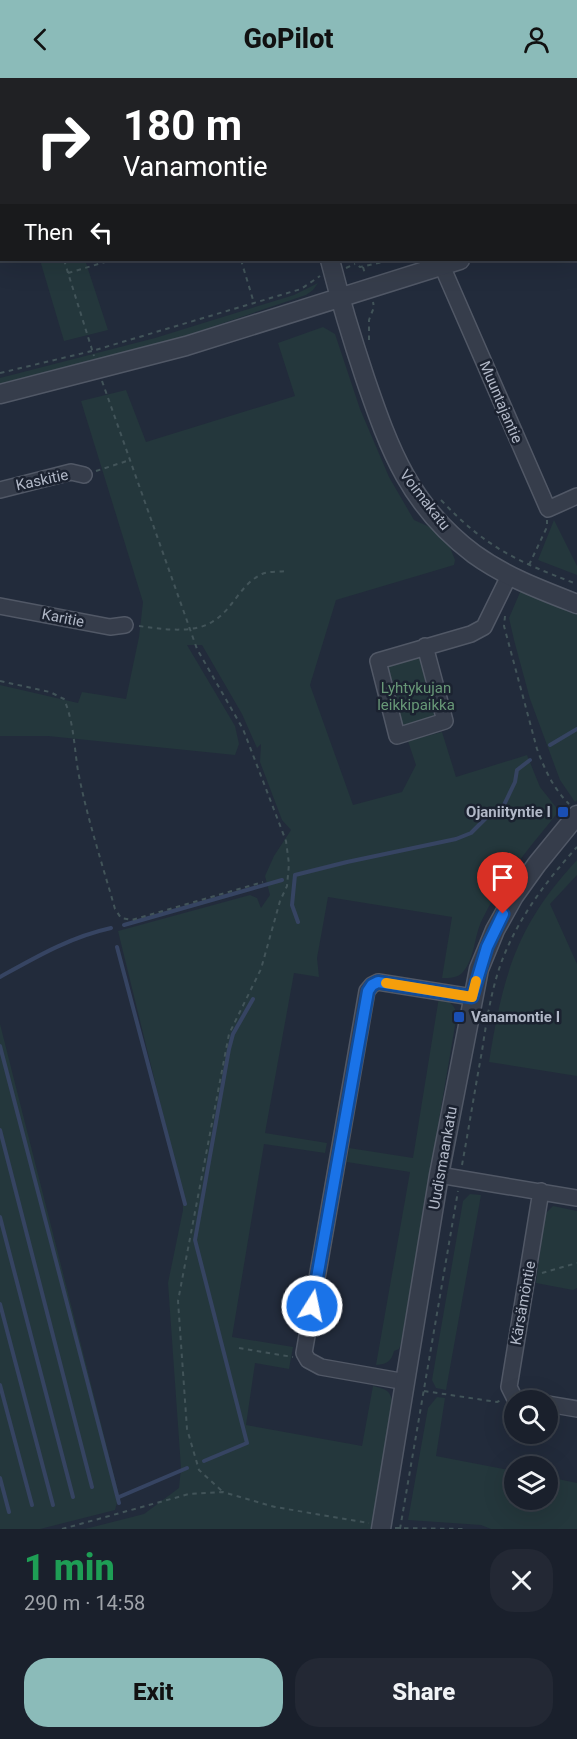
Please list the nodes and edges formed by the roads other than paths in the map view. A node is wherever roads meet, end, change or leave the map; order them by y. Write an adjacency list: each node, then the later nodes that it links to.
1 (330, 261): 4 (street, Voimakatu)
2 (457, 261): 3 (street)
3 (442, 266): 4 (street); 8 (street, Muuntajantie)
4 (341, 297): 5 (street); 9 (street, Voimakatu)
5 (0, 394)
6 (84, 475): 7 (street, Kaskitie)
7 (0, 490)
8 (577, 496)
9 (509, 576): 10 (street, Voimakatu); 13 (street)
10 (577, 604)
11 (0, 606): 12 (street, Karitie)
12 (125, 625)
13 (425, 646): 13 (street)
14 (574, 811): 15 (street, Uudismaankatu)
15 (472, 997): 16 (street, Uudismaankatu); 19 (street)
16 (439, 1175): 17 (street); 19 (street, Uudismaankatu)
17 (541, 1191): 18 (street); 20 (street, Kärsämöntie)
18 (577, 1198)
19 (406, 1382): 23 (street, Uudismaankatu)
20 (510, 1390)
21 (558, 1406): 22 (street)
22 (577, 1409)
23 (381, 1527)

